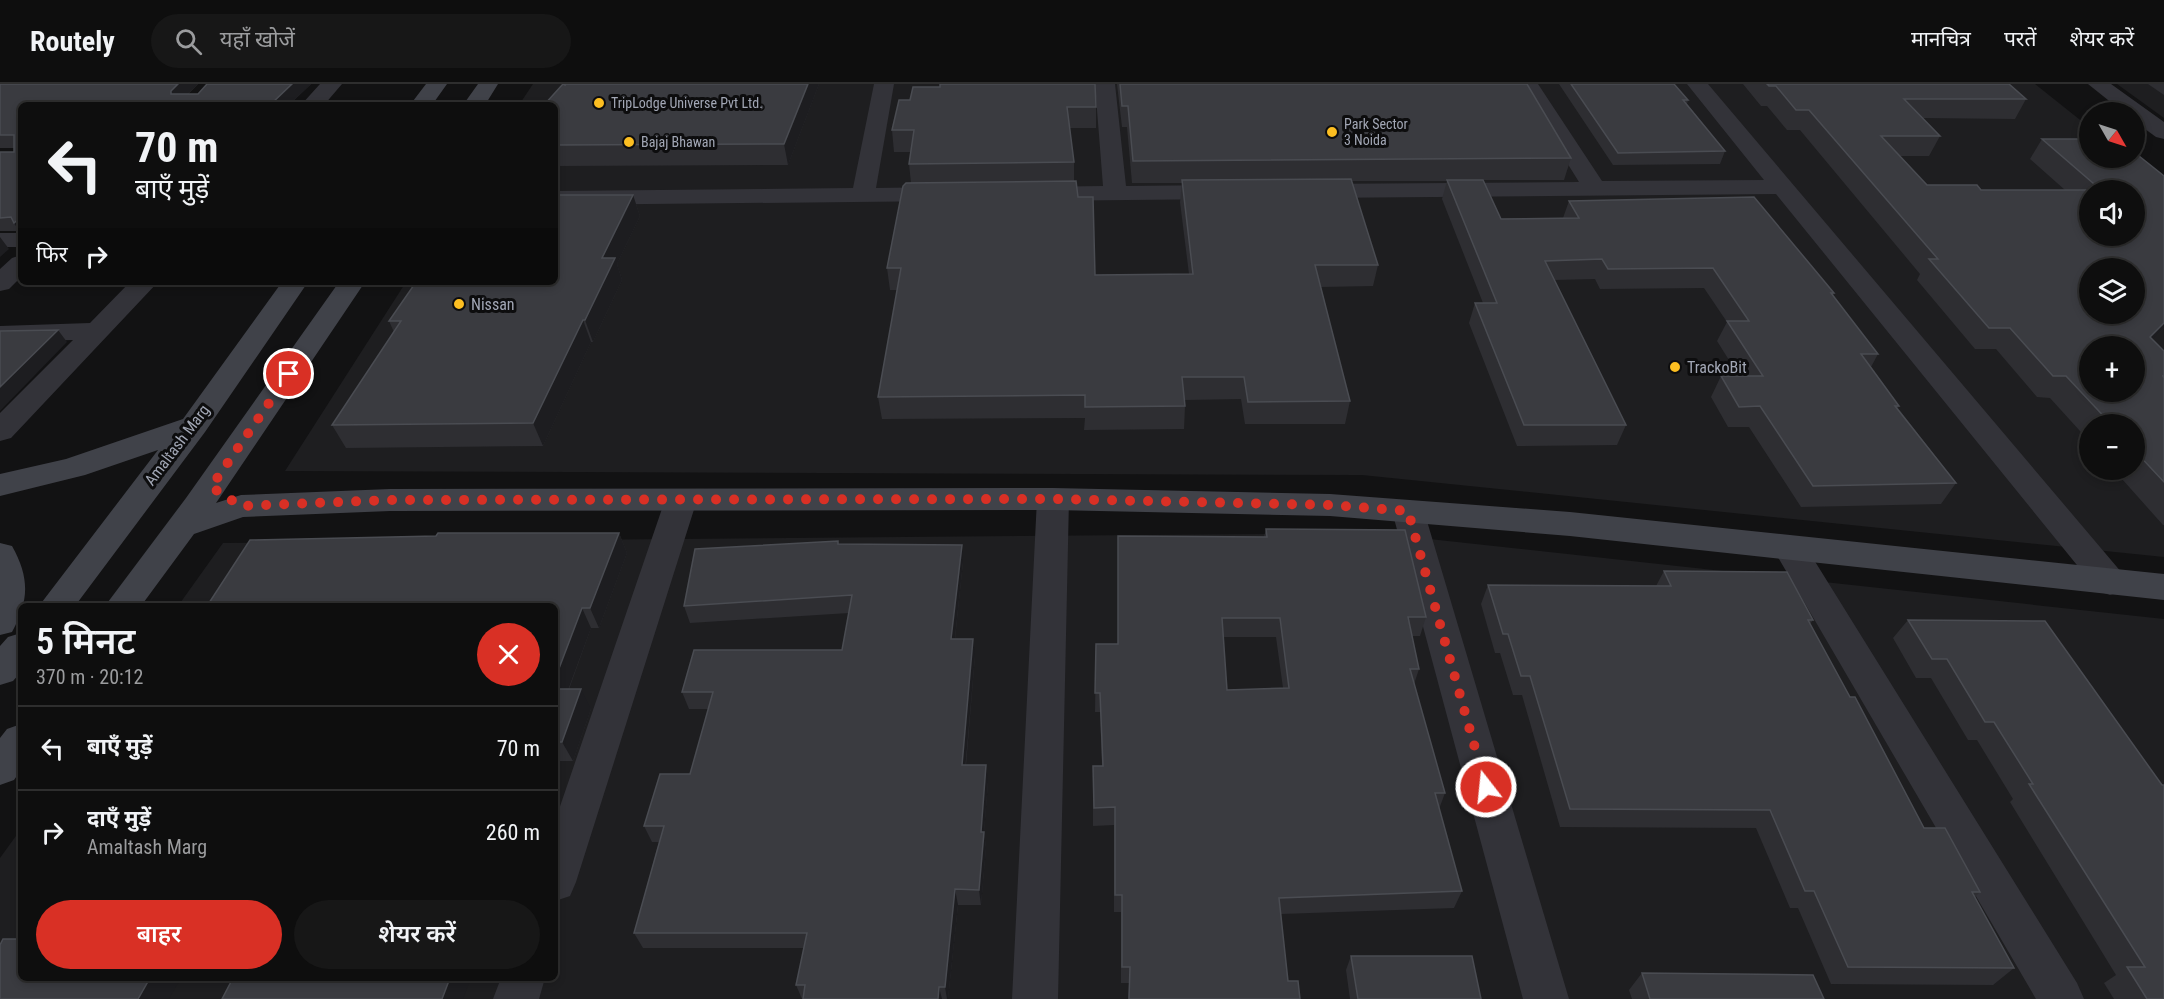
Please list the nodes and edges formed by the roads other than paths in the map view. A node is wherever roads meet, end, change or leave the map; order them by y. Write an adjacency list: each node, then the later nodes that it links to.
1 (332, 84): 9 (street)
2 (437, 84): 10 (street)
3 (488, 84): 11 (street)
4 (884, 84): 20 (street)
5 (1105, 84): 17 (street)
6 (1528, 84): 14 (street)
7 (1697, 84): 13 (street)
8 (2098, 84): 12 (street)
9 (315, 102)
10 (423, 102)
11 (476, 102)
12 (2164, 132)
13 (1783, 187): 14 (street); 42 (street)
14 (1595, 189): 16 (street)
15 (1247, 192): 17 (street)
16 (1283, 192)
17 (1115, 193): 19 (street)
18 (966, 194): 20 (street)
19 (1012, 194)
20 (863, 195): 21 (street)
21 (558, 198)
22 (0, 240): 23 (street)
23 (18, 240)
24 (18, 266): 25 (street)
25 (0, 283)
26 (143, 285): 29 (street)
27 (293, 285): 31 (street, Amaltash Marg)
28 (350, 285): 34 (street)
29 (99, 331): 30 (street); 32 (street)
30 (0, 334)
31 (194, 425): 33 (street); 44 (street, Amaltash Marg)
32 (0, 431)
33 (0, 485)
34 (211, 487): 37 (street); 39 (street)
35 (1053, 499): 36 (street); 38 (street); 54 (street)
36 (681, 500): 37 (street); 51 (street)
37 (241, 506): 39 (street)
38 (1408, 511): 40 (street); 55 (street)
39 (182, 525): 45 (street)
40 (1789, 548): 42 (street); 56 (street)
41 (0, 555): 46 (street)
42 (2110, 582): 43 (street)
43 (2164, 587)
44 (58, 603)
45 (124, 603)
46 (0, 622)
47 (18, 650): 48 (street)
48 (0, 671)
49 (18, 744): 50 (street)
50 (0, 768)
51 (558, 873)
52 (522, 981): 53 (street)
53 (516, 999)
54 (1035, 999)
55 (1546, 999)
56 (2061, 999)

